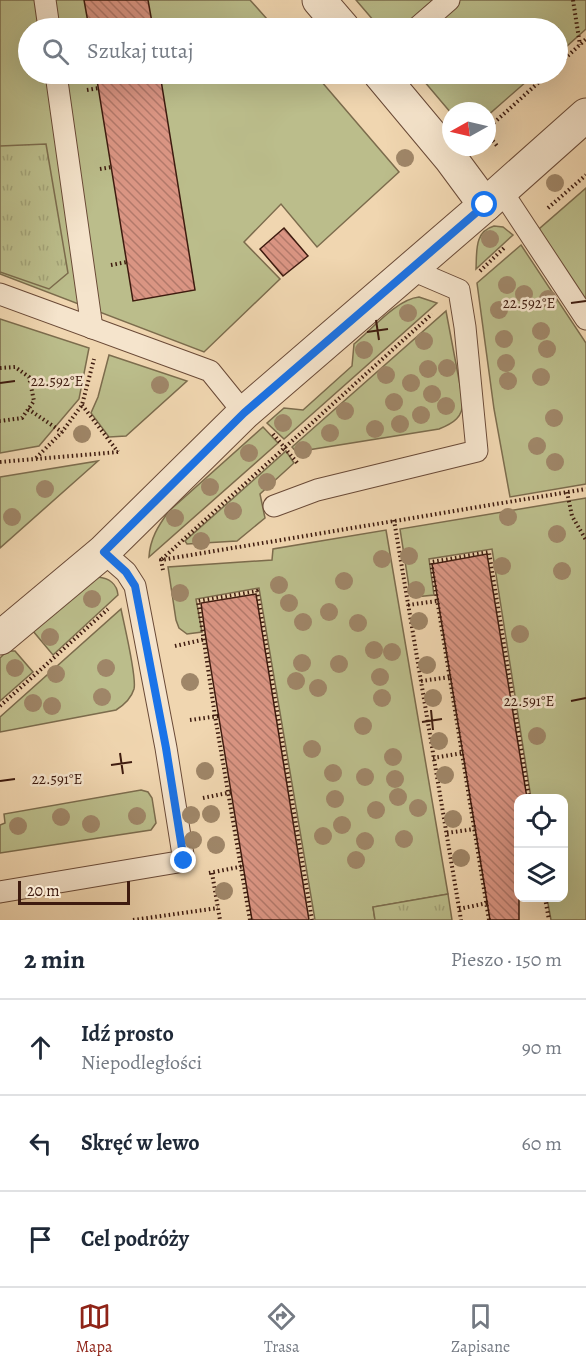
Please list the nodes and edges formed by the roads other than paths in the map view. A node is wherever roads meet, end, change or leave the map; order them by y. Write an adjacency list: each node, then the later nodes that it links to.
1 (45, 0): 4 (lane)
2 (320, 0): 5 (street)
3 (449, 0): 6 (lane)
4 (48, 18)
5 (335, 18)
6 (428, 18)
7 (58, 84): 14 (lane)
8 (388, 84): 10 (street)
9 (586, 114): 10 (street)
10 (493, 197): 11 (street); 13 (lane)
11 (410, 269): 15 (street); 16 (lane)
12 (0, 294): 14 (lane)
13 (586, 319)
14 (96, 330): 15 (lane)
15 (244, 413): 17 (street)
16 (274, 506)
17 (104, 552): 18 (street); 19 (lane)
18 (0, 638)
19 (0, 892)

